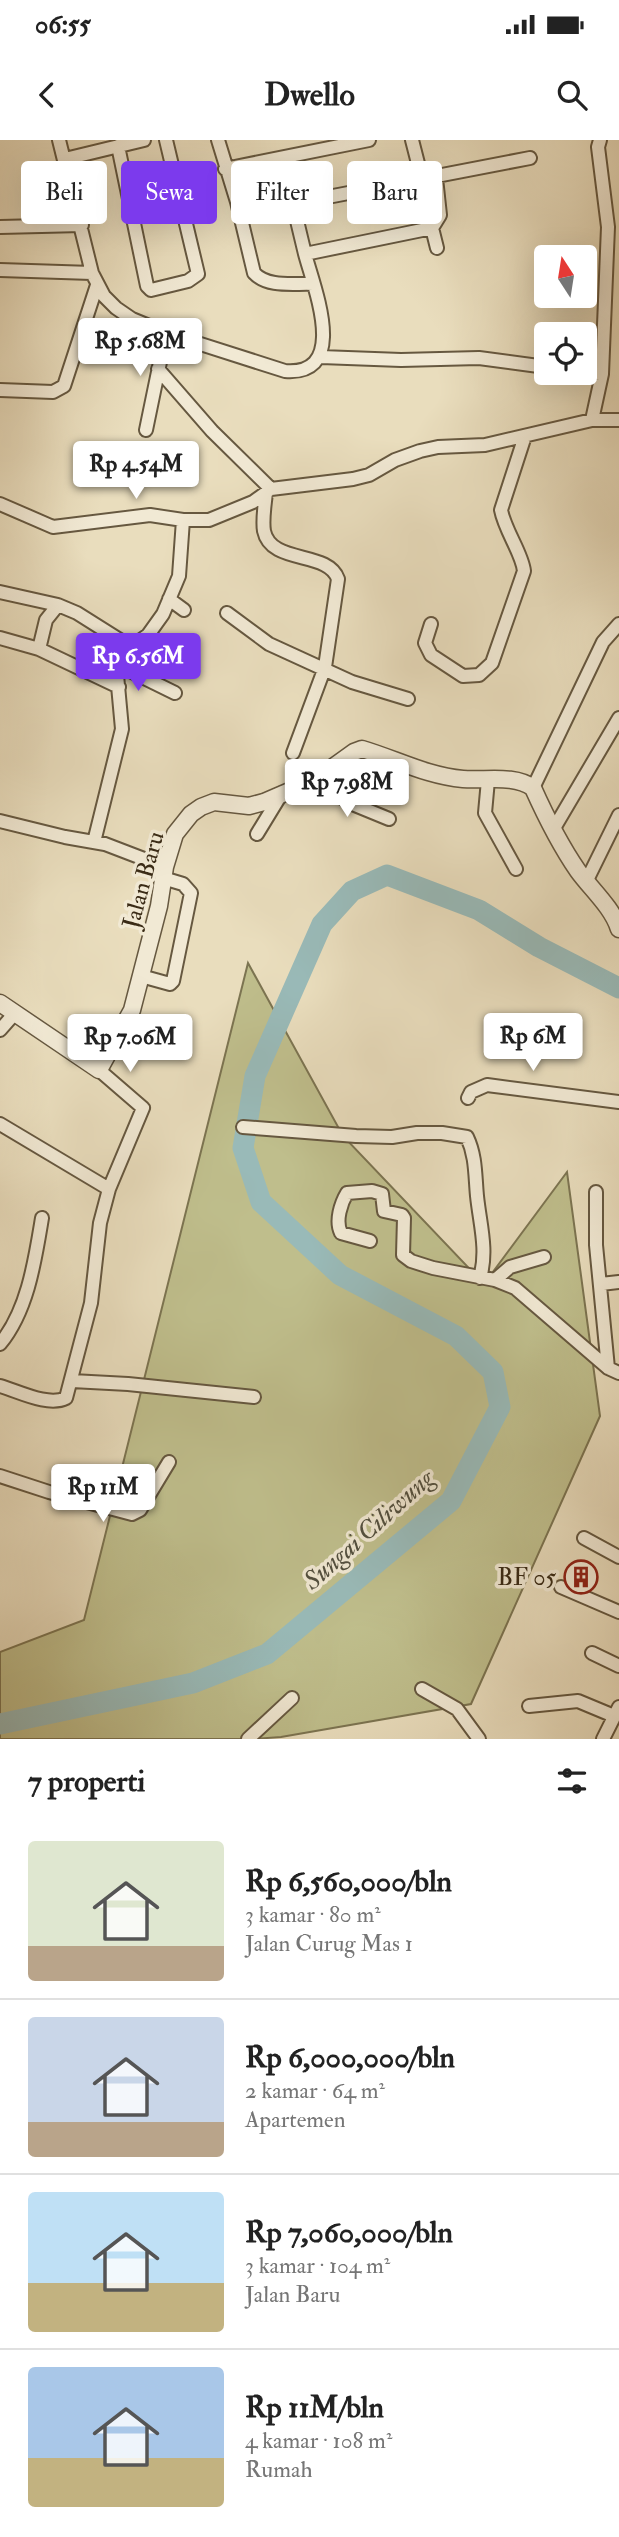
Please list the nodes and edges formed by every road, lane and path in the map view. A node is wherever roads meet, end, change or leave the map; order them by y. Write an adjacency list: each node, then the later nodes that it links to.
1 (59, 140): 10 (street)
2 (144, 140): 8 (street)
3 (166, 140): 8 (street)
4 (218, 140): 12 (street)
5 (369, 140): 12 (street)
6 (412, 140): 11 (street)
7 (600, 140): 20 (street)
8 (118, 146): 10 (street)
9 (530, 158): 13 (street)
10 (65, 159): 18 (street)
11 (417, 161)
12 (225, 169): 14 (street)
13 (442, 177)
14 (231, 188)
15 (242, 224): 26 (street)
16 (298, 224): 23 (street)
17 (434, 224): 21 (street)
18 (82, 225): 19 (street); 25 (street)
19 (0, 227)
20 (613, 227): 27 (street)
21 (432, 228): 22 (street); 23 (street)
22 (437, 248)
23 (305, 254): 26 (street)
24 (0, 270): 25 (street)
25 (95, 279): 29 (street); 35 (street)
26 (313, 284): 30 (street)
27 (604, 313): 28 (street); 34 (street)
28 (619, 313)
29 (166, 333): 30 (street); 32 (street)
30 (321, 357): 31 (street)
31 (534, 365)
32 (159, 369): 38 (street); 40 (street)
33 (597, 373): 34 (street)
34 (602, 374): 37 (street)
35 (0, 390)
36 (619, 419): 37 (street)
37 (592, 420): 39 (street)
38 (146, 430)
39 (525, 436): 40 (street); 48 (street)
40 (269, 491): 42 (street); 54 (street)
41 (0, 504): 42 (street)
42 (183, 520): 44 (street)
43 (0, 592): 45 (street)
44 (169, 599): 46 (street); 51 (street)
45 (58, 606): 51 (street); 52 (street)
46 (184, 610)
47 (227, 613): 54 (street)
48 (431, 624)
49 (619, 624): 62 (street)
50 (0, 638): 52 (street)
51 (131, 647): 53 (street)
52 (39, 649): 55 (street)
53 (116, 664): 55 (street); 56 (street)
54 (325, 667): 57 (street); 59 (street)
55 (119, 687): 69 (street)
56 (175, 693)
57 (408, 699)
58 (619, 718): 67 (street)
59 (293, 752)
60 (488, 780): 61 (street, Jalan Baru); 62 (street, Jalan Baru); 70 (street)
61 (319, 783): 63 (street, Jalan Baru); 65 (street)
62 (533, 788): 67 (street)
63 (282, 793): 68 (street); 71 (street, Jalan Baru)
64 (619, 815): 72 (street)
65 (389, 819)
66 (0, 821): 69 (street)
67 (553, 831): 72 (street)
68 (257, 834)
69 (94, 842): 71 (street)
70 (516, 869)
71 (164, 872): 74 (street, Jalan Baru); 74 (street)
72 (586, 882): 73 (street)
73 (618, 921)
74 (141, 976): 78 (street, Jalan Baru)
75 (0, 1003): 76 (street)
76 (15, 1013): 77 (street); 78 (street)
77 (0, 1030)
78 (99, 1070): 83 (street)
79 (468, 1098): 80 (street)
80 (619, 1102)
81 (0, 1124): 83 (street)
82 (243, 1126): 88 (street)
83 (109, 1189): 95 (street)
84 (596, 1192): 91 (street)
85 (42, 1218): 93 (street)
86 (370, 1241): 88 (street)
87 (544, 1257): 89 (street)
88 (480, 1278): 89 (street)
89 (495, 1280): 94 (street)
90 (619, 1282): 91 (street)
91 (601, 1284): 92 (street)
92 (613, 1332): 94 (street)
93 (0, 1344)
94 (614, 1370)
95 (72, 1381): 96 (street); 97 (street)
96 (0, 1386)
97 (254, 1397)
98 (169, 1462): 99 (street)
99 (0, 1476)
100 (584, 1538): 101 (street)
101 (619, 1557)
102 (561, 1587): 103 (street)
103 (619, 1612)
104 (592, 1653): 105 (street)
105 (619, 1666)
106 (422, 1689): 111 (street)
107 (292, 1698): 110 (street)
108 (529, 1706): 109 (street)
109 (616, 1712): 112 (street)
110 (248, 1739)
111 (479, 1739)
112 (603, 1739)

